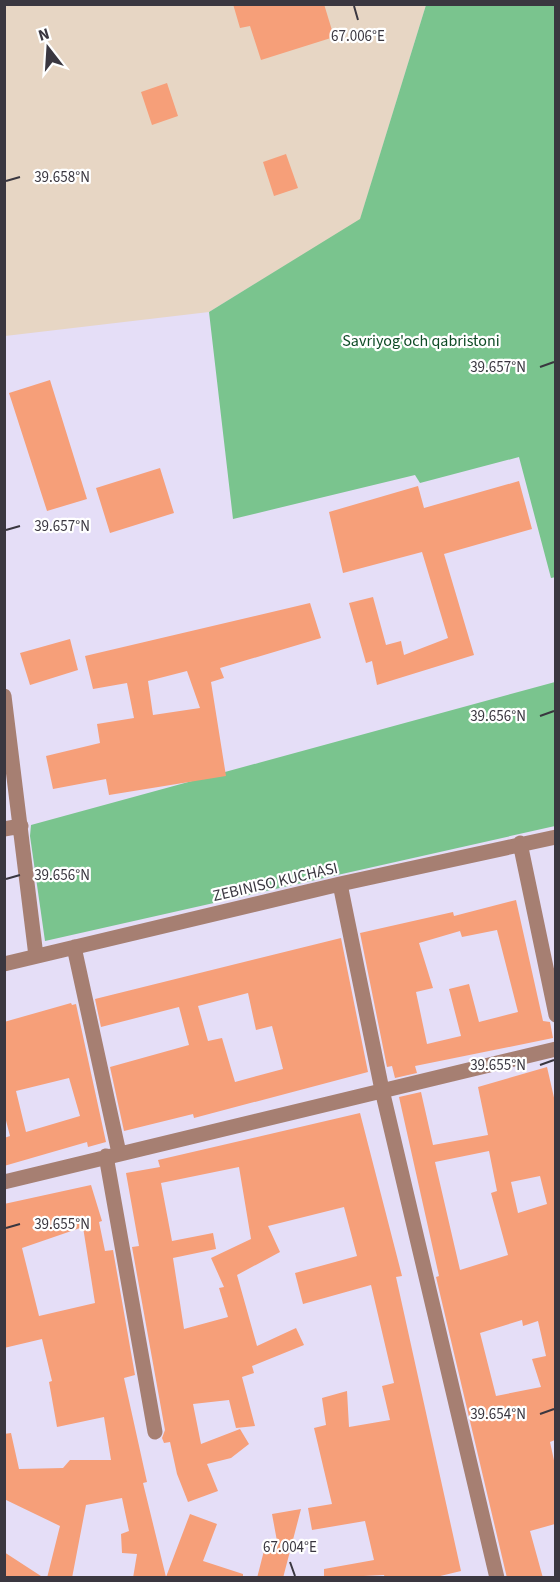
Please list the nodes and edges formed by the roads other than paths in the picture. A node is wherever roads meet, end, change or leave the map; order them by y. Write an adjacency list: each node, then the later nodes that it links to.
1 (4, 696): 2 (street)
2 (21, 826): 3 (street); 8 (street)
3 (4, 830)
4 (555, 837): 5 (street, ZEBINISO KUCHASI)
5 (520, 843): 6 (street, ZEBINISO KUCHASI); 10 (street)
6 (340, 884): 7 (street, ZEBINISO KUCHASI); 12 (street)
7 (74, 947): 8 (street, ZEBINISO KUCHASI); 13 (street)
8 (36, 956): 9 (street, ZEBINISO KUCHASI)
9 (4, 964)
10 (555, 1015)
11 (555, 1049): 12 (street)
12 (382, 1090): 13 (street); 16 (street)
13 (112, 1155): 14 (street); 15 (street)
14 (4, 1182)
15 (155, 1432)
16 (497, 1578)

